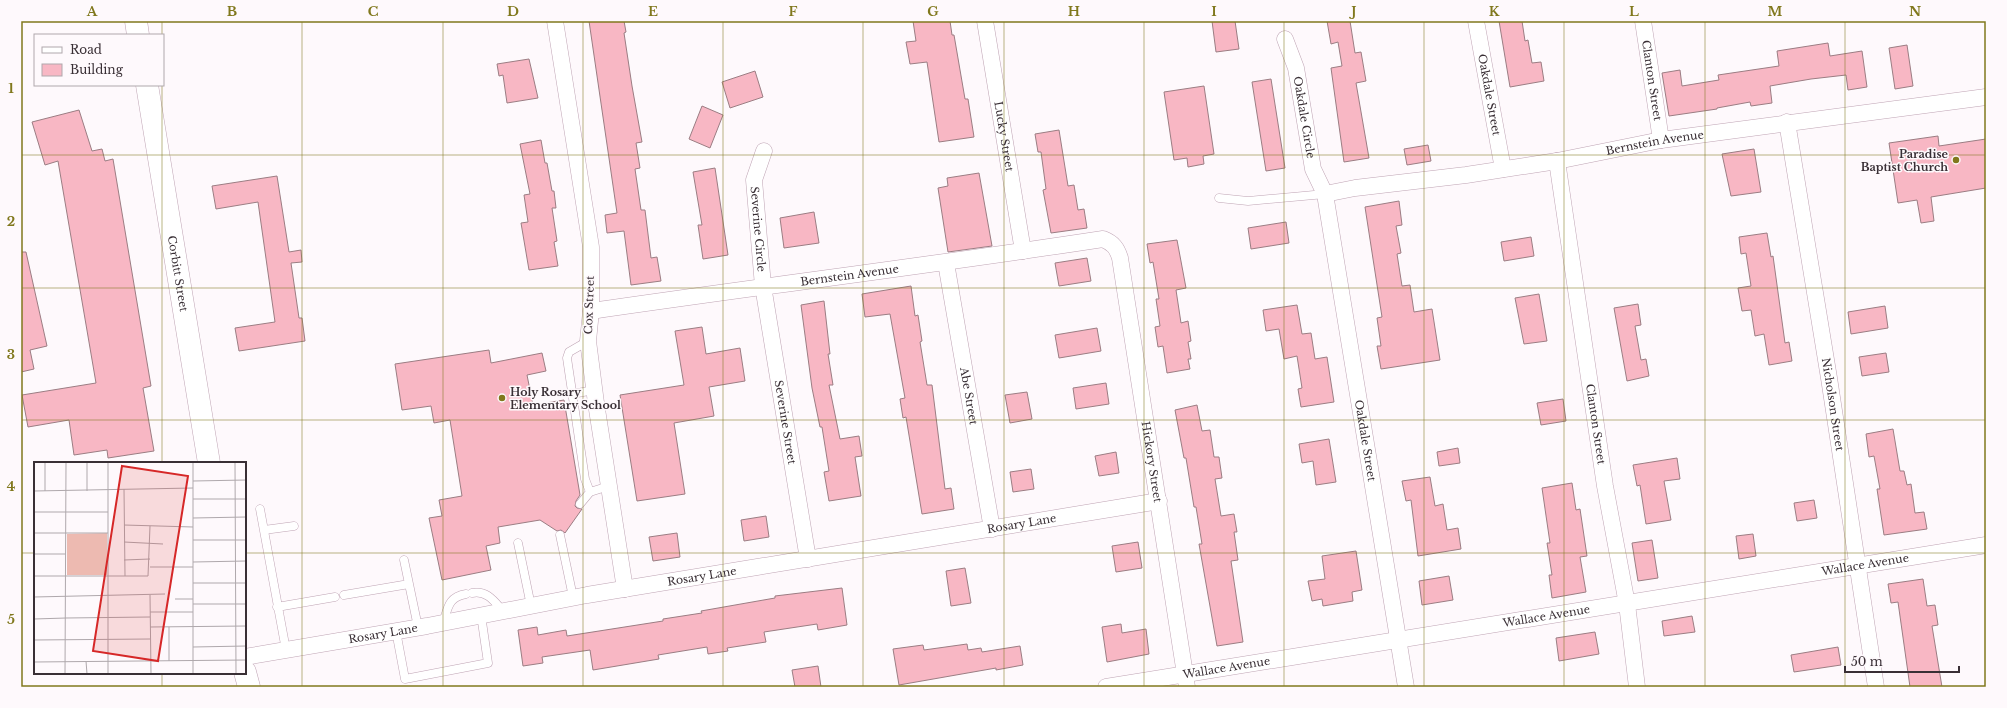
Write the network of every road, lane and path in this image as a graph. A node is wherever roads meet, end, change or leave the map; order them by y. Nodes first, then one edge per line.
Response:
1 (136, 21) edge
2 (555, 21) edge
3 (985, 21) edge
4 (1476, 21) edge
5 (1643, 21) edge
6 (138, 34) edge
7 (1285, 40) dead end
8 (147, 86) edge
9 (1986, 97) edge
10 (1787, 122) junction
11 (1661, 140) junction
12 (764, 151) dead end
13 (1557, 161) junction
14 (1503, 168) junction
15 (1325, 194) junction
16 (1219, 198) dead end
17 (1109, 241) joint
18 (1023, 251) junction
19 (946, 263) junction
20 (762, 286) junction
21 (591, 311) junction
22 (588, 341) junction
23 (594, 390) junction
24 (572, 394) junction
25 (209, 462) edge
26 (609, 486) junction
27 (590, 492) junction
28 (1159, 501) junction
29 (580, 504) dead end
30 (260, 509) dead end
31 (294, 526) dead end
32 (992, 529) junction
33 (264, 530) junction
34 (560, 535) dead end
35 (518, 543) dead end
36 (1986, 545) edge
37 (808, 559) junction
38 (404, 560) dead end
39 (1858, 566) junction
40 (409, 584) junction
41 (625, 588) junction
42 (344, 595) dead end
43 (335, 597) dead end
44 (573, 597) junction
45 (1627, 604) junction
46 (531, 606) junction
47 (277, 607) junction
48 (503, 611) junction
49 (481, 616) junction
50 (443, 623) junction
51 (418, 627) junction
52 (396, 631) junction
53 (1399, 641) junction
54 (286, 650) junction
55 (246, 657) edge
56 (246, 674) edge
57 (1186, 681) edge
58 (249, 687) edge
59 (1106, 687) edge
60 (1406, 687) edge
61 (1636, 687) edge
62 (1876, 687) edge

1 - 6 street
2 - 21 street, Cox Street
3 - 18 street, Lucky Street
4 - 14 street, Oakdale Street
5 - 11 street, Clanton Street
7 - 15 street, Oakdale Circle
8 - 25 street, Corbitt Street
9 - 10 street, Bernstein Avenue
10 - 11 street, Bernstein Avenue
10 - 39 street, Nicholson Street
11 - 13 street, Bernstein Avenue
12 - 20 street, Severine Circle
13 - 14 street, Bernstein Avenue
13 - 45 street, Clanton Street
14 - 15 street, Bernstein Avenue
15 - 16 lane
15 - 53 street, Oakdale Street
17 - 18 street, Bernstein Avenue
17 - 28 street, Hickory Street
18 - 19 street, Bernstein Avenue
19 - 20 street, Bernstein Avenue
19 - 32 street, Abe Street
20 - 21 street, Bernstein Avenue
20 - 37 street, Severine Street
21 - 22 street, Cox Street
22 - 23 street, Cox Street
22 - 24 lane
23 - 24 lane
23 - 26 street, Cox Street
24 - 27 lane
26 - 27 lane
26 - 41 street, Cox Street
27 - 29 lane
28 - 32 street, Rosary Lane
28 - 57 street, Hickory Street
30 - 33 lane
31 - 33 lane
32 - 37 street, Rosary Lane
33 - 47 lane
34 - 44 lane
35 - 46 lane
36 - 39 street, Wallace Avenue
37 - 41 street, Rosary Lane
38 - 40 lane
39 - 45 street, Wallace Avenue
39 - 62 street, Nicholson Street
40 - 42 lane
40 - 51 lane
41 - 44 street, Rosary Lane
43 - 47 lane
44 - 46 street, Rosary Lane
45 - 53 street, Wallace Avenue
45 - 61 street, Clanton Street
46 - 48 street, Rosary Lane
47 - 54 lane
48 - 49 street, Rosary Lane
48 - 50 lane
49 - 50 street, Rosary Lane
49 - 52 lane
50 - 51 street, Rosary Lane
51 - 52 street, Rosary Lane
52 - 54 street, Rosary Lane
53 - 57 street, Wallace Avenue
53 - 60 street, Oakdale Street
54 - 55 street, Rosary Lane
56 - 58 street
57 - 59 street, Wallace Avenue

